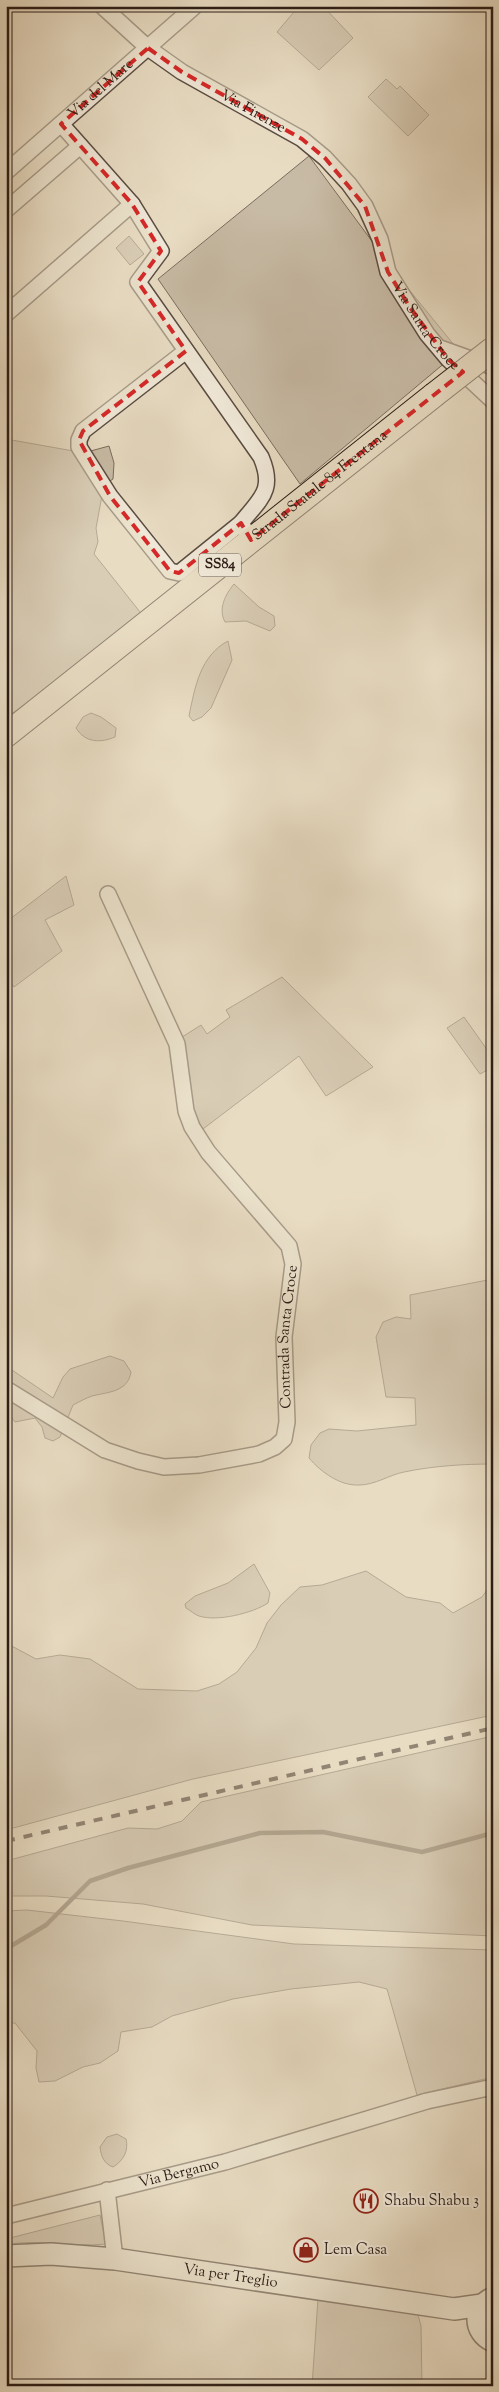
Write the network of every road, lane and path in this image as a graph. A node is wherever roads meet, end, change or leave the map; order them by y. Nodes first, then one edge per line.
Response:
1 (102, 6) edge
2 (195, 6) edge
3 (148, 48) junction
4 (61, 124) junction
5 (80, 146) junction
6 (6, 172) edge
7 (132, 204) junction
8 (6, 210) edge
9 (380, 239) joint
10 (6, 314) edge
11 (439, 348) junction
12 (493, 349) edge
13 (186, 351) junction
14 (493, 367) edge
15 (493, 401) edge
16 (246, 532) junction
17 (6, 735) edge
18 (108, 894) dead end
19 (6, 1389) edge
20 (493, 2087) edge
21 (107, 2190) junction
22 (6, 2216) edge
23 (6, 2256) edge
24 (115, 2259) junction
25 (488, 2302) edge
26 (454, 2309) junction
27 (488, 2338) edge

1 - 3 street, Via Firenze
2 - 3 street, Via del Mare
3 - 4 street, Via del Mare
3 - 9 street, Via Firenze
4 - 5 street
4 - 6 street, Via del Mare
5 - 7 street
5 - 8 street
7 - 10 street
7 - 13 street
9 - 11 street, Via Santa Croce
11 - 14 street
11 - 15 street, Via Santa Croce
12 - 16 main road, Strada Statale 84 Frentana / SS84, bridge
13 - 16 street
13 - 16 street
16 - 17 main road, Strada Statale 84 Frentana / SS84
18 - 19 street, Contrada Santa Croce
20 - 21 street, Via Bergamo
21 - 22 street, Via Bergamo
21 - 24 street
23 - 24 main road, Via per Treglio
24 - 26 main road, Via per Treglio
25 - 26 main road, Via per Treglio
25 - 27 main road
26 - 27 main road, Via per Treglio

